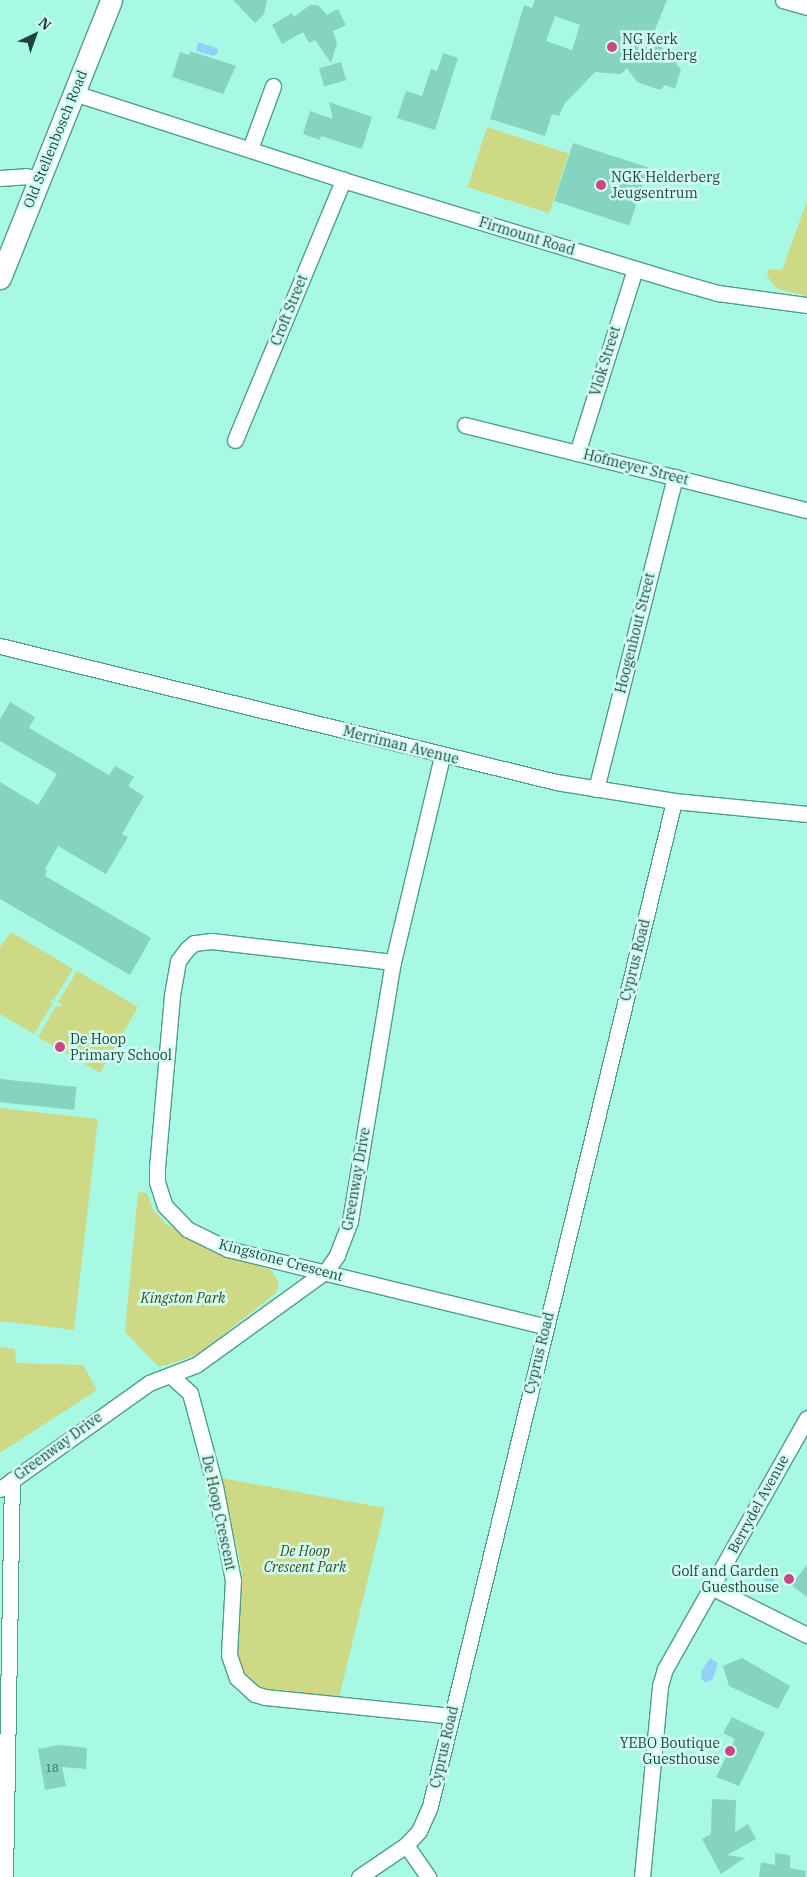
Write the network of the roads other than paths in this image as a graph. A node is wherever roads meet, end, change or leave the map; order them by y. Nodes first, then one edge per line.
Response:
1 (111, 0) edge
2 (783, 0) edge
3 (802, 4) edge
4 (273, 86) dead end
5 (74, 92) junction
6 (250, 149) junction
7 (0, 178) edge
8 (39, 179) junction
9 (343, 180) junction
10 (635, 269) junction
11 (0, 278) edge
12 (807, 305) edge
13 (465, 425) dead end
14 (235, 440) dead end
15 (577, 453) junction
16 (675, 477) junction
17 (807, 510) edge
18 (0, 646) edge
19 (442, 756) junction
20 (596, 790) junction
21 (674, 801) junction
22 (807, 814) edge
23 (393, 962) junction
24 (326, 1271) junction
25 (545, 1326) junction
26 (170, 1375) junction
27 (807, 1418) edge
28 (6, 1484) edge
29 (712, 1587) junction
30 (807, 1635) edge
31 (451, 1716) junction
32 (406, 1845) junction
33 (5, 1877) edge
34 (359, 1877) edge
35 (428, 1877) edge
36 (642, 1877) edge

1 - 5 street, Old Stellenbosch Road
2 - 3 street
4 - 6 street
5 - 6 street, Firmount Road
5 - 8 street, Old Stellenbosch Road
6 - 9 street, Firmount Road
7 - 8 street
8 - 11 street, Old Stellenbosch Road
9 - 10 street, Firmount Road
9 - 14 street, Croft Street
10 - 12 street, Firmount Road
10 - 15 street, Vlok Street
13 - 15 street, Hofmeyer Street
15 - 16 street, Hofmeyer Street
16 - 17 street, Hofmeyer Street
16 - 20 street, Hoogenhout Street
18 - 19 street, Merriman Avenue
19 - 20 street, Merriman Avenue
19 - 23 street, Greenway Drive
20 - 21 street, Merriman Avenue
21 - 22 street, Merriman Avenue
21 - 25 street, Cyprus Road
23 - 24 street, Greenway Drive
23 - 24 street, Kingstone Crescent
24 - 25 street, Kingstone Crescent
24 - 26 street, Greenway Drive
25 - 31 street, Cyprus Road
26 - 28 street, Greenway Drive
26 - 31 street, De Hoop Crescent
27 - 29 street, Berrydel Avenue
28 - 33 street
29 - 30 street
29 - 36 street, Berrydel Avenue
31 - 32 street, Cyprus Road
32 - 34 street, Cyprus Road
32 - 35 street

